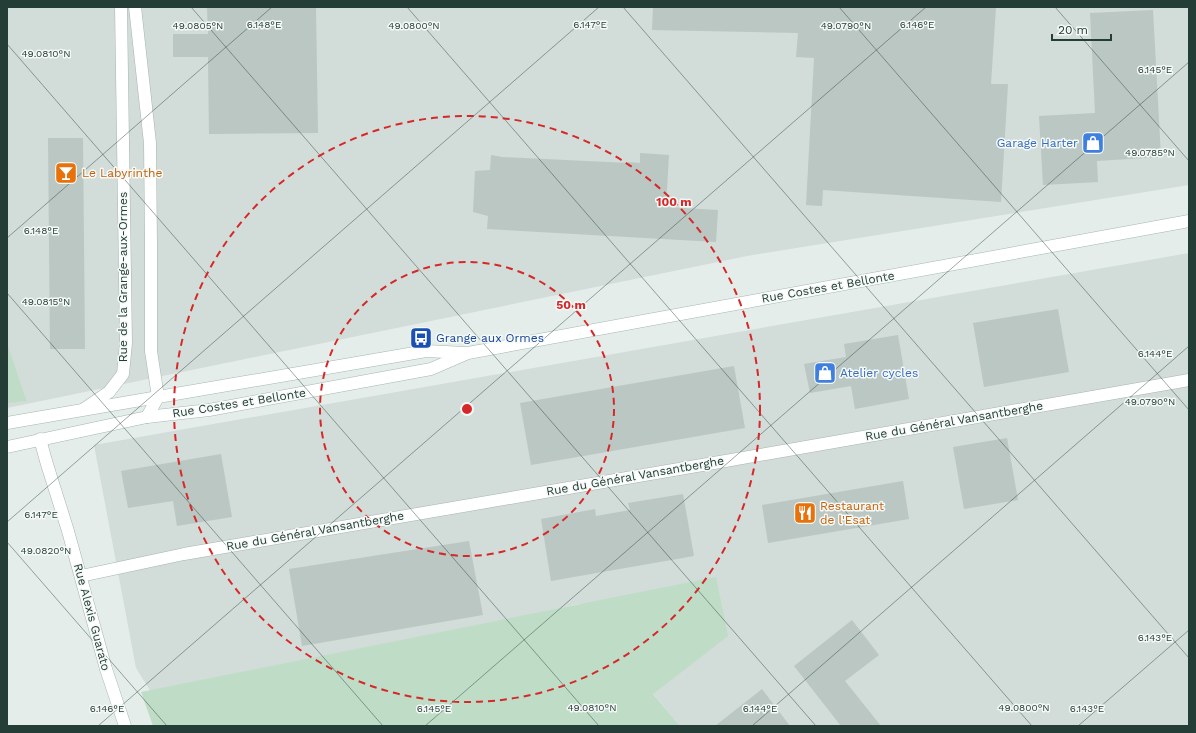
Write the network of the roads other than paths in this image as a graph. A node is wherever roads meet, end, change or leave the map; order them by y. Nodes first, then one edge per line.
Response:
1 (122, 7) edge
2 (136, 7) edge
3 (1189, 221) edge
4 (468, 353) junction
5 (1189, 380) edge
6 (158, 397) junction
7 (84, 409) junction
8 (146, 417) junction
9 (7, 423) edge
10 (40, 439) junction
11 (7, 447) edge
12 (81, 576) junction
13 (125, 726) edge

1 - 7 street, Rue de la Grange-aux-Ormes
2 - 6 street
3 - 4 street, Rue Costes et Bellonte
4 - 6 street, Rue Costes et Bellonte
4 - 8 street, Rue Costes et Bellonte
5 - 12 street, Rue du Général Vansantberghe
6 - 7 street, Rue Costes et Bellonte
6 - 8 street
7 - 9 street, Rue Costes et Bellonte
8 - 10 street, Rue Costes et Bellonte
10 - 11 street, Rue Costes et Bellonte
10 - 12 street, Rue Alexis Guarato
12 - 13 street, Rue Alexis Guarato

